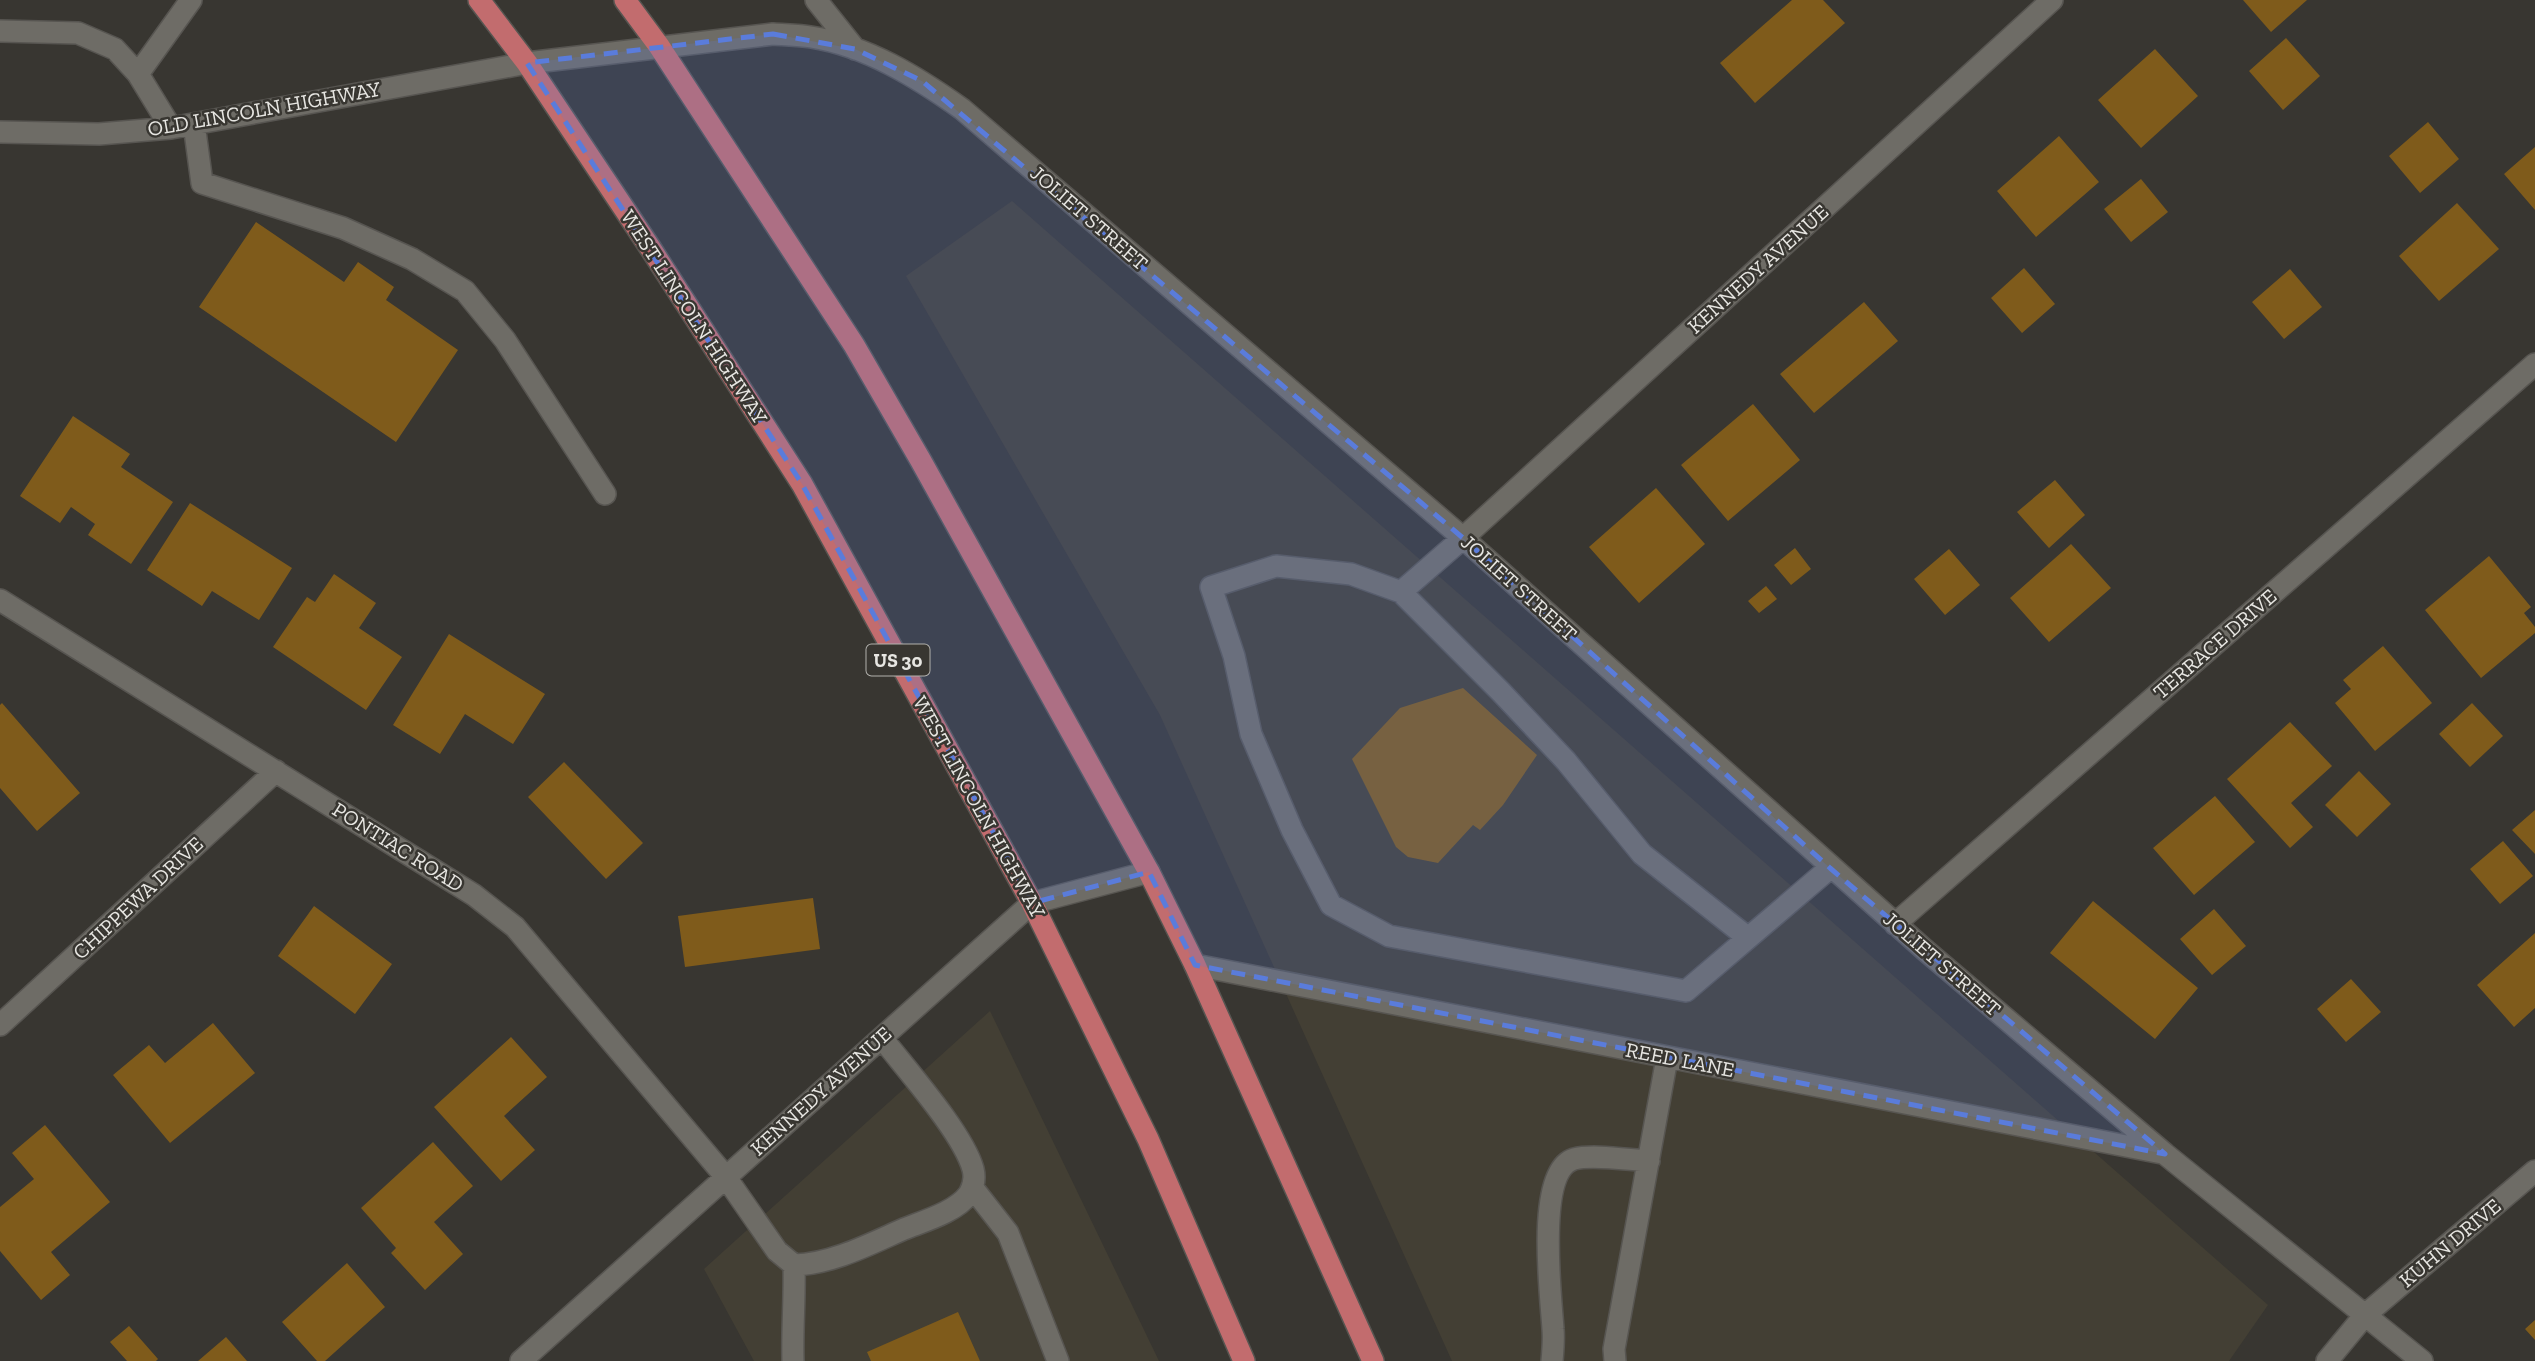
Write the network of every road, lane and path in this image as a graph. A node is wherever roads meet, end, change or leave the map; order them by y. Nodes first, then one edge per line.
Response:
1 (191, 0) edge
2 (479, 0) edge
3 (625, 0) edge
4 (816, 0) edge
5 (2052, 0) edge
6 (0, 31) edge
7 (659, 46) junction
8 (855, 49) junction
9 (527, 63) junction
10 (138, 74) junction
11 (194, 124) junction
12 (171, 128) junction
13 (0, 132) edge
14 (2535, 364) edge
15 (605, 494) dead end
16 (1463, 538) junction
17 (1401, 592) junction
18 (0, 600) edge
19 (276, 771) junction
20 (1830, 868) junction
21 (1149, 873) junction
22 (1032, 903) junction
23 (1895, 924) junction
24 (1748, 937) junction
25 (1195, 965) junction
26 (0, 1025) edge
27 (882, 1038) junction
28 (1667, 1058) junction
29 (2165, 1154) junction
30 (1649, 1161) junction
31 (2535, 1171) edge
32 (725, 1177) junction
33 (972, 1187) junction
34 (794, 1265) junction
35 (2365, 1315) junction
36 (522, 1361) edge
37 (793, 1361) edge
38 (1058, 1361) edge
39 (1244, 1361) edge
40 (1373, 1361) edge
41 (1552, 1361) edge
42 (1615, 1361) edge
43 (2327, 1361) edge
44 (2422, 1361) edge

1 - 10 street
2 - 9 main road, WEST LINCOLN HIGHWAY / US 30
3 - 7 main road
4 - 8 street
5 - 16 street, KENNEDY AVENUE
6 - 10 street
7 - 8 street, JOLIET STREET
7 - 9 street, JOLIET STREET
7 - 21 main road
8 - 16 street, JOLIET STREET
9 - 11 street, OLD LINCOLN HIGHWAY
9 - 22 main road, WEST LINCOLN HIGHWAY / US 30
10 - 12 street
11 - 12 street, OLD LINCOLN HIGHWAY
11 - 15 street
12 - 13 street, OLD LINCOLN HIGHWAY
14 - 23 street, TERRACE DRIVE
16 - 17 street, KENNEDY AVENUE
16 - 20 street, JOLIET STREET
17 - 24 street
17 - 24 street
18 - 19 street, PONTIAC ROAD
19 - 26 street, CHIPPEWA DRIVE
19 - 32 street, PONTIAC ROAD
20 - 23 street, JOLIET STREET
20 - 24 street
21 - 22 street, KENNEDY AVENUE
21 - 25 main road
22 - 27 street, KENNEDY AVENUE
22 - 39 main road, WEST LINCOLN HIGHWAY / US 30
23 - 29 street, JOLIET STREET
25 - 28 street, REED LANE
25 - 40 main road
27 - 32 street, KENNEDY AVENUE
27 - 33 street
28 - 29 street, REED LANE
28 - 30 street
29 - 35 street, JOLIET STREET
30 - 41 street
30 - 42 street
31 - 35 street, KUHN DRIVE
32 - 34 street, PONTIAC ROAD
32 - 36 street, KENNEDY AVENUE
33 - 34 street
33 - 38 street
34 - 37 street
35 - 43 street, KUHN DRIVE
35 - 44 street, JOLIET STREET

